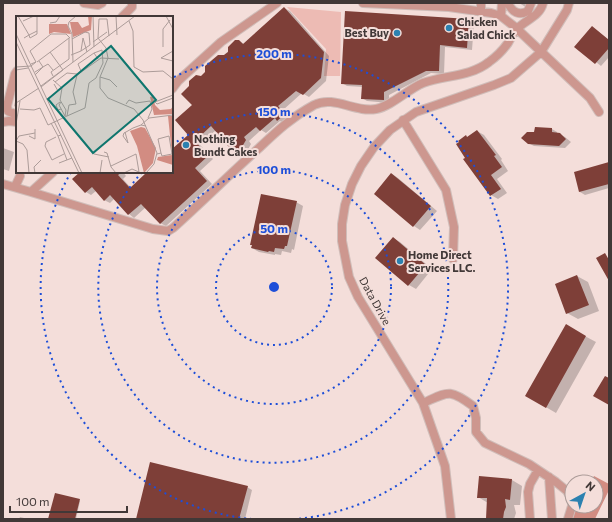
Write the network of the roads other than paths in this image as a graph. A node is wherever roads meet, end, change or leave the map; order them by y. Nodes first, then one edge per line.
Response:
1 (84, 3) edge
2 (102, 3) edge
3 (132, 3) edge
4 (277, 3) edge
5 (364, 3) edge
6 (502, 3) edge
7 (508, 3) edge
8 (531, 3) edge
9 (543, 3) edge
10 (569, 3) edge
11 (481, 7) edge
12 (123, 16) edge
13 (501, 16) junction
14 (516, 29) junction
15 (541, 52) junction
16 (16, 74) edge
17 (173, 88) edge
18 (599, 112) dead end
19 (16, 115) edge
20 (403, 120) junction
21 (3, 122) edge
22 (16, 122) edge
23 (22, 173) edge
24 (52, 173) edge
25 (3, 184) edge
26 (15, 187) junction
27 (31, 192) junction
28 (453, 259) dead end
29 (423, 403) junction
30 (538, 470) junction
31 (549, 477) junction
32 (564, 489) edge
33 (451, 519) edge
34 (530, 519) edge
35 (552, 519) edge

1 - 2 street
3 - 12 street
4 - 17 street
5 - 11 street
6 - 13 street
7 - 8 street
9 - 14 street
10 - 15 street, Data Drive
11 - 13 street
13 - 14 street
14 - 15 street
14 - 27 street
15 - 18 street
15 - 20 street, Data Drive
16 - 19 street
20 - 28 street
20 - 29 street, Data Drive
21 - 22 street
23 - 26 street
24 - 27 street
25 - 26 street
26 - 27 street
29 - 30 street
29 - 33 street, Data Drive
30 - 31 street
30 - 34 street
31 - 32 street
31 - 35 street

